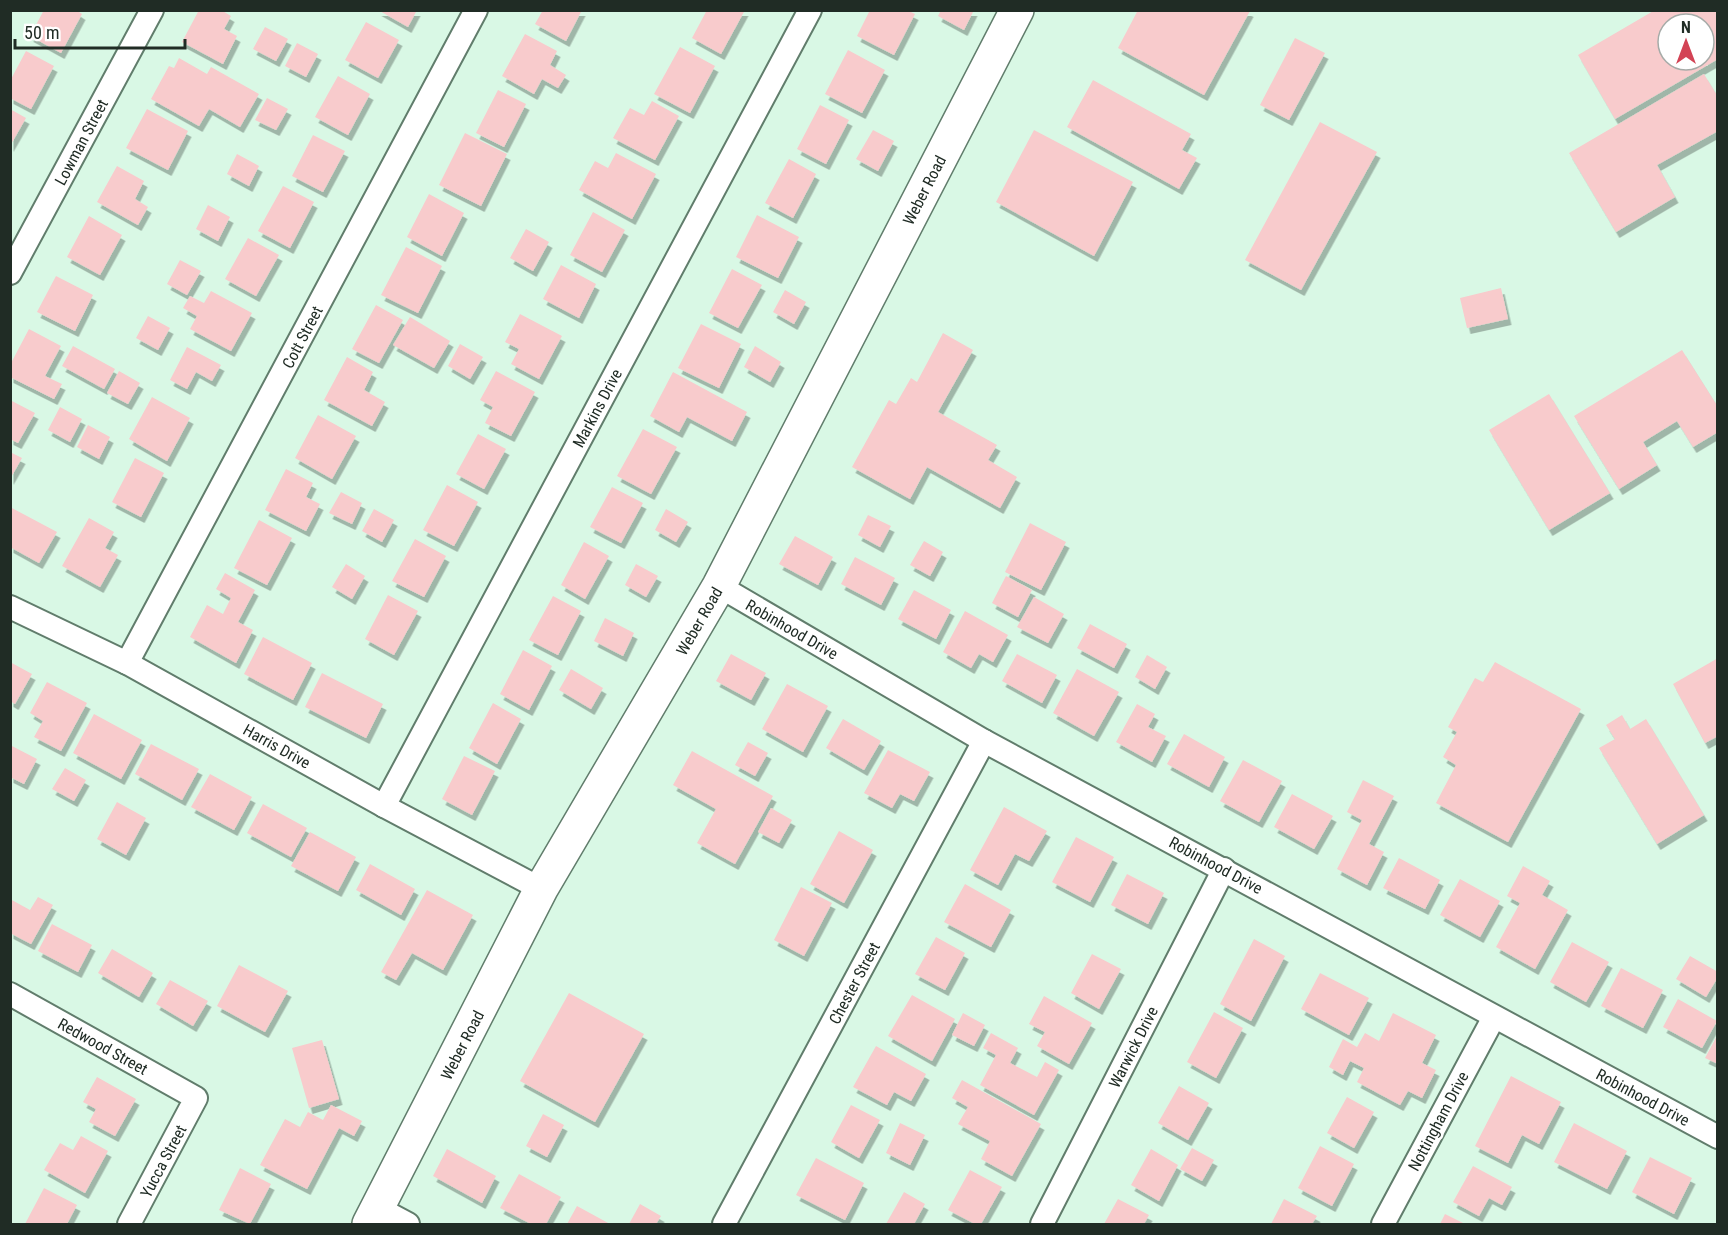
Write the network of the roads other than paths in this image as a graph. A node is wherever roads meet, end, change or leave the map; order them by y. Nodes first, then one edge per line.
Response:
1 (152, 10) edge
2 (476, 10) edge
3 (810, 10) edge
4 (1017, 10) edge
5 (10, 273) edge
6 (719, 586) junction
7 (10, 607) edge
8 (127, 663) junction
9 (984, 741) junction
10 (384, 806) junction
11 (1224, 869) junction
12 (541, 889) junction
13 (10, 994) edge
14 (1494, 1017) junction
15 (196, 1098) joint
16 (1718, 1137) edge
17 (374, 1216) edge
18 (129, 1224) edge
19 (408, 1224) edge
20 (724, 1224) edge
21 (1042, 1224) edge
22 (1383, 1224) edge

1 - 5 street, Lowman Street
2 - 8 street, Cott Street
3 - 10 street, Markins Drive
4 - 6 main road, Weber Road
6 - 9 street, Robinhood Drive
6 - 12 main road, Weber Road
7 - 8 street, Harris Drive
8 - 10 street, Harris Drive
9 - 11 street, Robinhood Drive
9 - 20 street, Chester Street
10 - 12 street, Harris Drive
11 - 14 street, Robinhood Drive
11 - 21 street, Warwick Drive
12 - 17 main road, Weber Road
13 - 15 street, Redwood Street
14 - 16 street, Robinhood Drive
14 - 22 street, Nottingham Drive
15 - 18 street, Yucca Street
17 - 19 street

